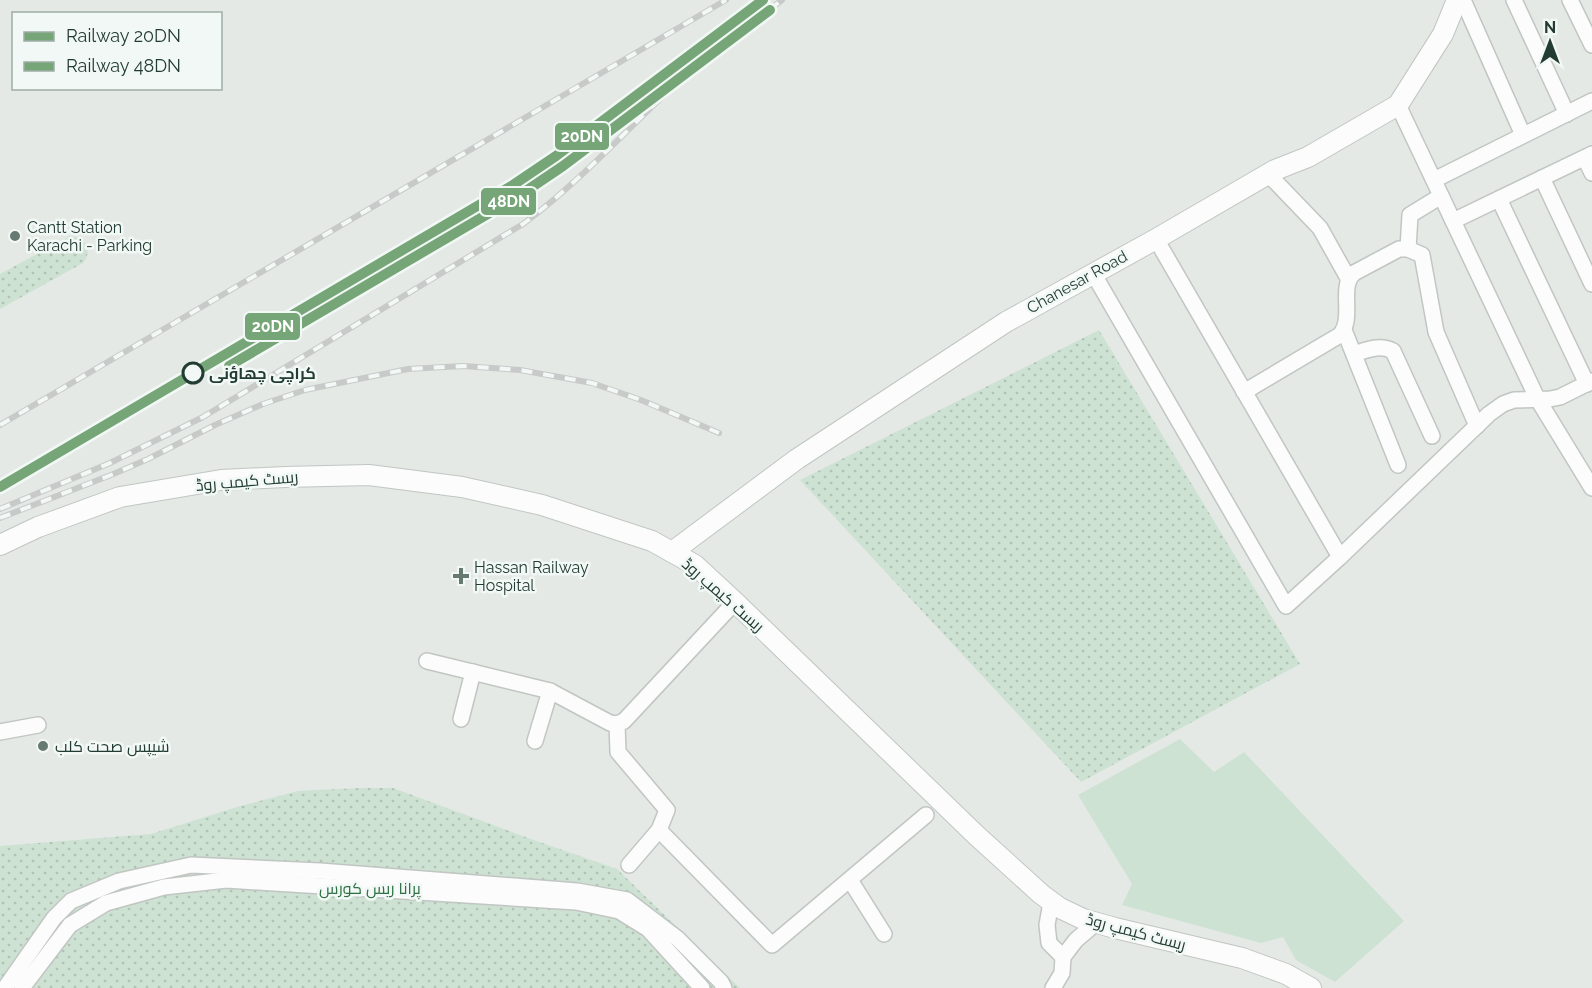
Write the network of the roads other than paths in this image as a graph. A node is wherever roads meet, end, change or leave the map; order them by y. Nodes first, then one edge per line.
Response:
1 (1457, 0) edge
2 (1463, 0) edge
3 (1514, 0) edge
4 (1570, 0) edge
5 (1592, 45) edge
6 (1592, 101) edge
7 (1398, 105) junction
8 (1567, 114) junction
9 (1523, 135) junction
10 (1588, 156) edge
11 (1592, 173) edge
12 (1269, 175) junction
13 (1542, 178) junction
14 (1434, 180) junction
15 (1441, 196) junction
16 (1499, 199) junction
17 (1453, 221) junction
18 (1156, 239) junction
19 (1408, 249) junction
20 (1093, 273) junction
21 (1348, 278) junction
22 (1592, 284) edge
23 (1344, 330) junction
24 (1354, 354) junction
25 (1589, 383) edge
26 (1244, 392) junction
27 (1537, 398) junction
28 (1477, 426) junction
29 (1432, 436) dead end
30 (1398, 465) dead end
31 (1592, 488) edge
32 (0, 544) edge
33 (672, 552) junction
34 (1340, 558) junction
35 (735, 602) junction
36 (427, 661) dead end
37 (474, 672) junction
38 (550, 691) junction
39 (461, 719) dead end
40 (38, 724) dead end
41 (617, 724) junction
42 (0, 732) edge
43 (536, 741) dead end
44 (926, 814) dead end
45 (659, 830) junction
46 (629, 865) dead end
47 (850, 879) junction
48 (1052, 902) junction
49 (1096, 923) junction
50 (884, 934) dead end
51 (1063, 957) junction
52 (1062, 973) junction
53 (5, 988) edge
54 (22, 988) edge
55 (702, 988) edge
56 (724, 988) edge
57 (1048, 988) edge
58 (1053, 988) edge
59 (1311, 988) edge

1 - 7 street, Chanesar Road
2 - 9 street
3 - 8 street
4 - 5 street
6 - 8 street
7 - 12 street, Chanesar Road
7 - 14 street
8 - 9 street
9 - 14 street
10 - 11 street
10 - 13 street
12 - 18 street, Chanesar Road
12 - 21 street
13 - 16 street
13 - 22 street
14 - 15 street
15 - 17 street
15 - 19 street
16 - 17 street
16 - 25 street
17 - 27 street
18 - 20 street, Chanesar Road
18 - 26 street
19 - 21 street
19 - 28 street
20 - 33 street, Chanesar Road
20 - 34 street
21 - 23 street
23 - 24 street
23 - 26 street
24 - 29 street
24 - 30 street
25 - 27 street
26 - 34 street
27 - 28 street
27 - 31 street
28 - 34 street
32 - 33 street, ریسٹ کیمپ روڈ
33 - 35 street, ریسٹ کیمپ روڈ
35 - 41 street
35 - 48 street, ریسٹ کیمپ روڈ
36 - 37 street
37 - 38 street
37 - 39 street
38 - 41 street
38 - 43 street
40 - 42 street
41 - 45 street
44 - 47 street
45 - 46 street
45 - 47 street
47 - 50 street
48 - 49 street, ریسٹ کیمپ روڈ
48 - 51 street
49 - 51 street
49 - 59 street, ریسٹ کیمپ روڈ
51 - 52 street
52 - 57 street
52 - 58 street
53 - 56 street
54 - 55 street

